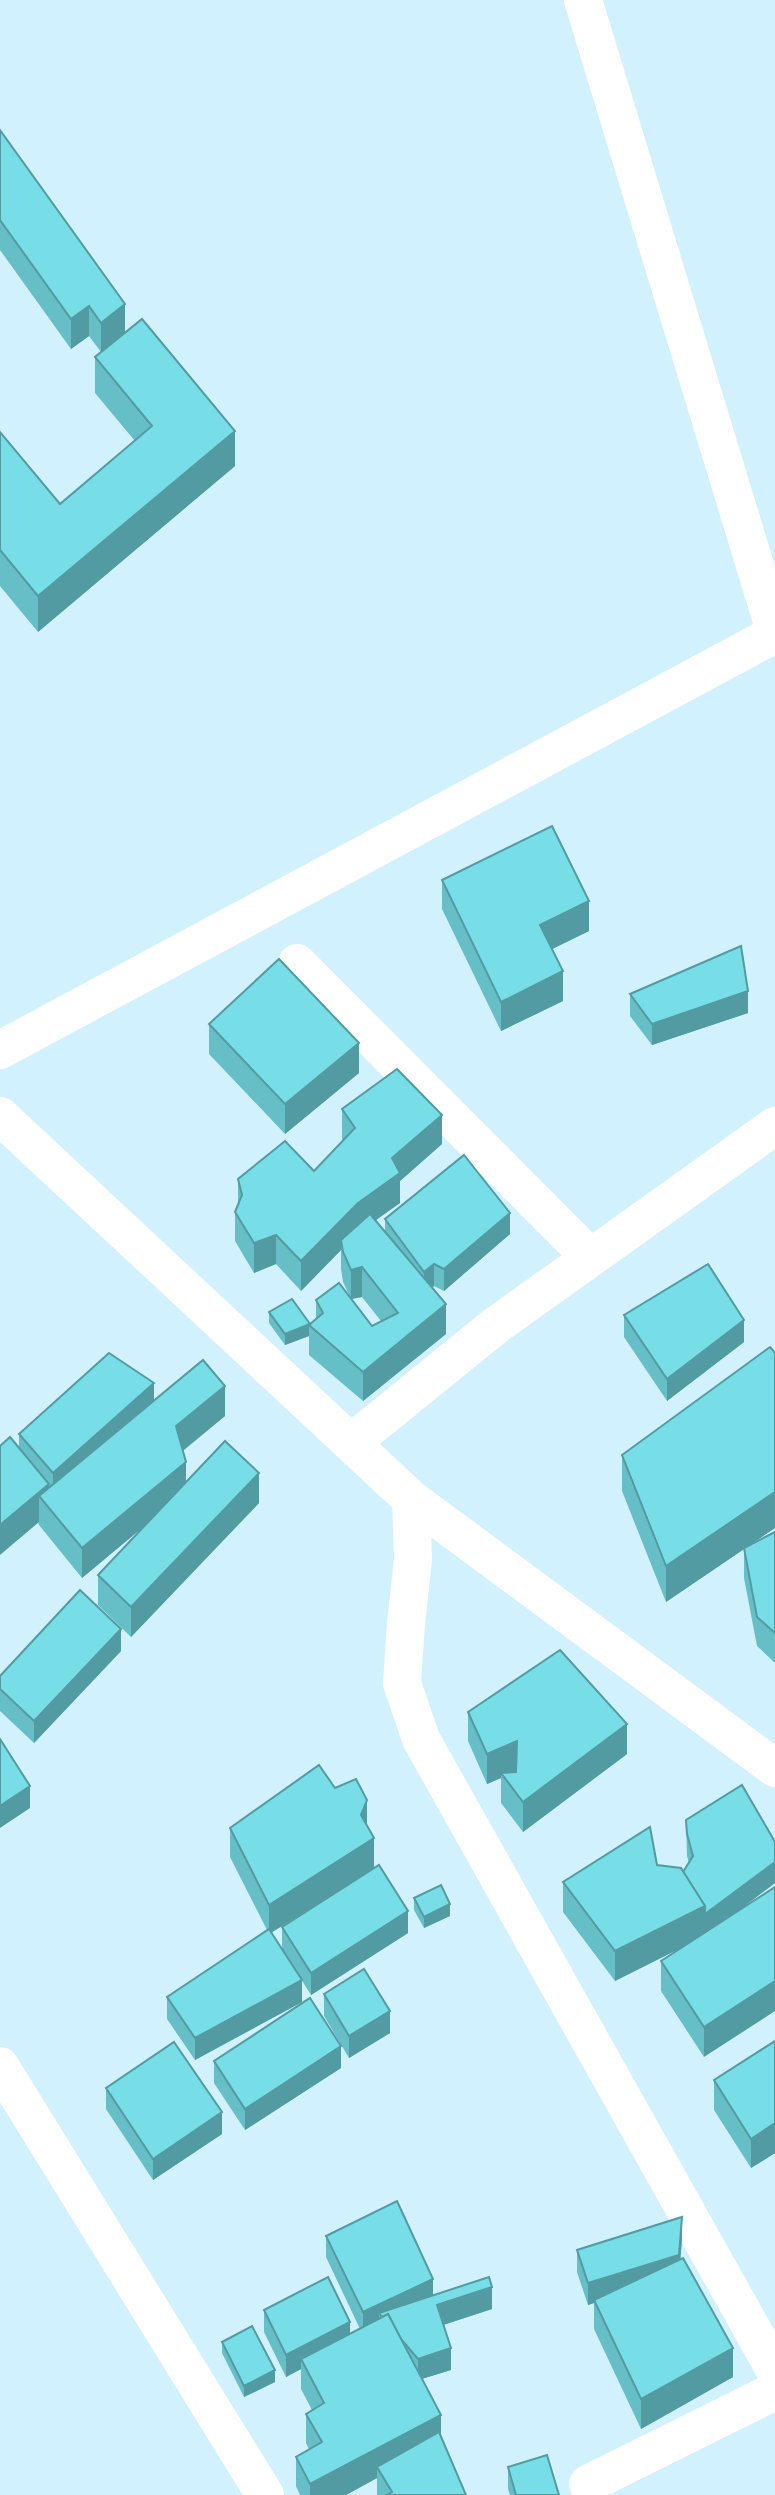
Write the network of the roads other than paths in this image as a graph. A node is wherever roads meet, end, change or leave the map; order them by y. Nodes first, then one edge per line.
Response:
1 (583, 0) edge
2 (775, 633) edge
3 (297, 963) dead end
4 (0, 1050) edge
5 (0, 1116) edge
6 (775, 1126) edge
7 (590, 1257) junction
8 (351, 1443) junction
9 (411, 1499) junction
10 (775, 1768) edge
11 (0, 2066) edge
12 (774, 2370) edge
13 (588, 2484) dead end
14 (265, 2495) edge

1 - 2 street
2 - 4 street
3 - 7 street
5 - 8 street
6 - 7 street
7 - 8 street
8 - 9 street
9 - 10 street
9 - 12 street
11 - 14 street
12 - 13 street

